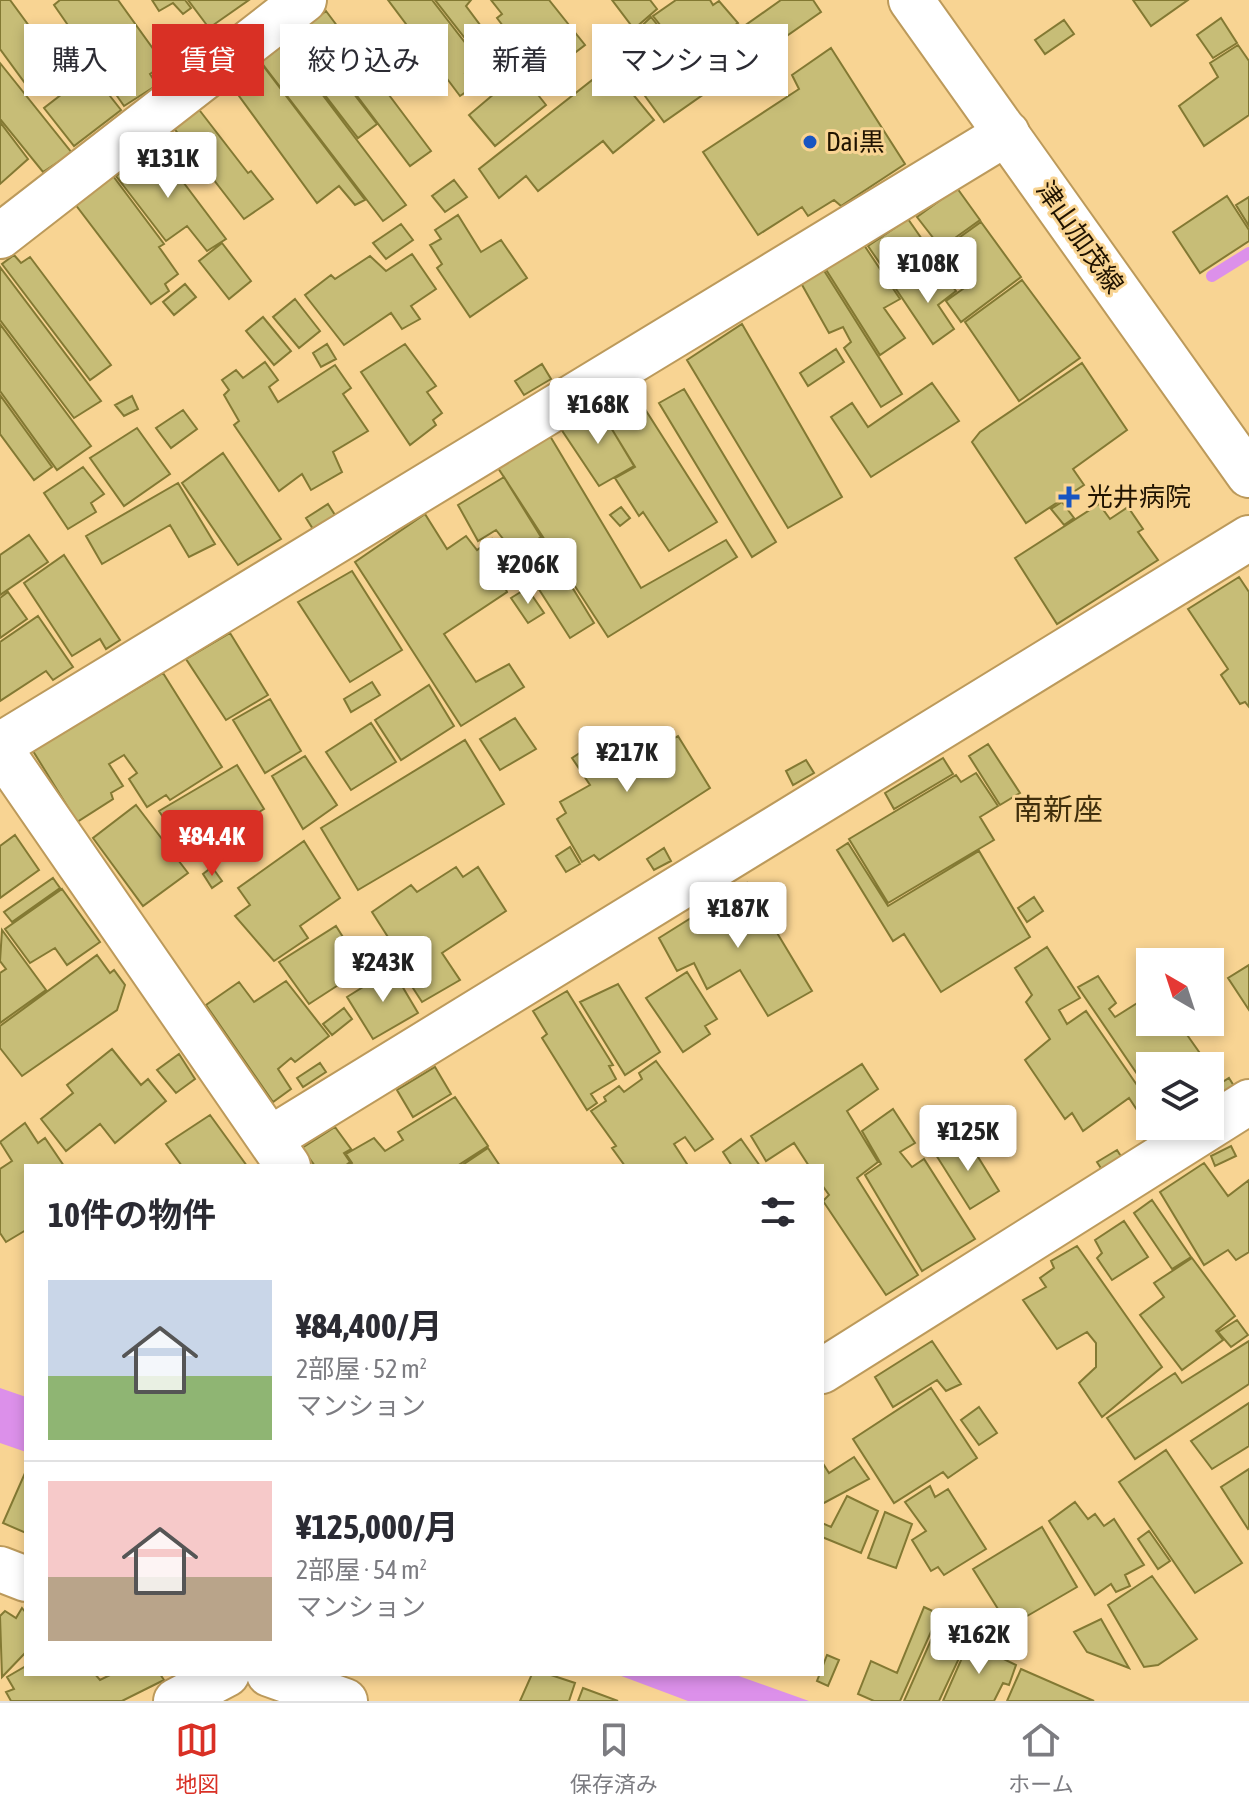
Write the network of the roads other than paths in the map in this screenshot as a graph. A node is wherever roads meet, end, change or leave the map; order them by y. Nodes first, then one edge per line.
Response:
1 (304, 0) edge
2 (911, 0) edge
3 (1007, 133) junction
4 (0, 236) edge
5 (1249, 475) edge
6 (1249, 538) edge
7 (0, 747) edge
8 (1249, 1102) edge
9 (279, 1153) edge
10 (824, 1370) edge
11 (0, 1569) edge
12 (24, 1578) edge
13 (223, 1676) edge
14 (275, 1676) edge
15 (176, 1701) edge
16 (345, 1701) edge

1 - 4 street
2 - 3 street, 津山加茂線
3 - 5 street, 津山加茂線
3 - 7 street
6 - 9 street
7 - 9 street
8 - 10 street
11 - 12 street
13 - 15 street
14 - 16 street

